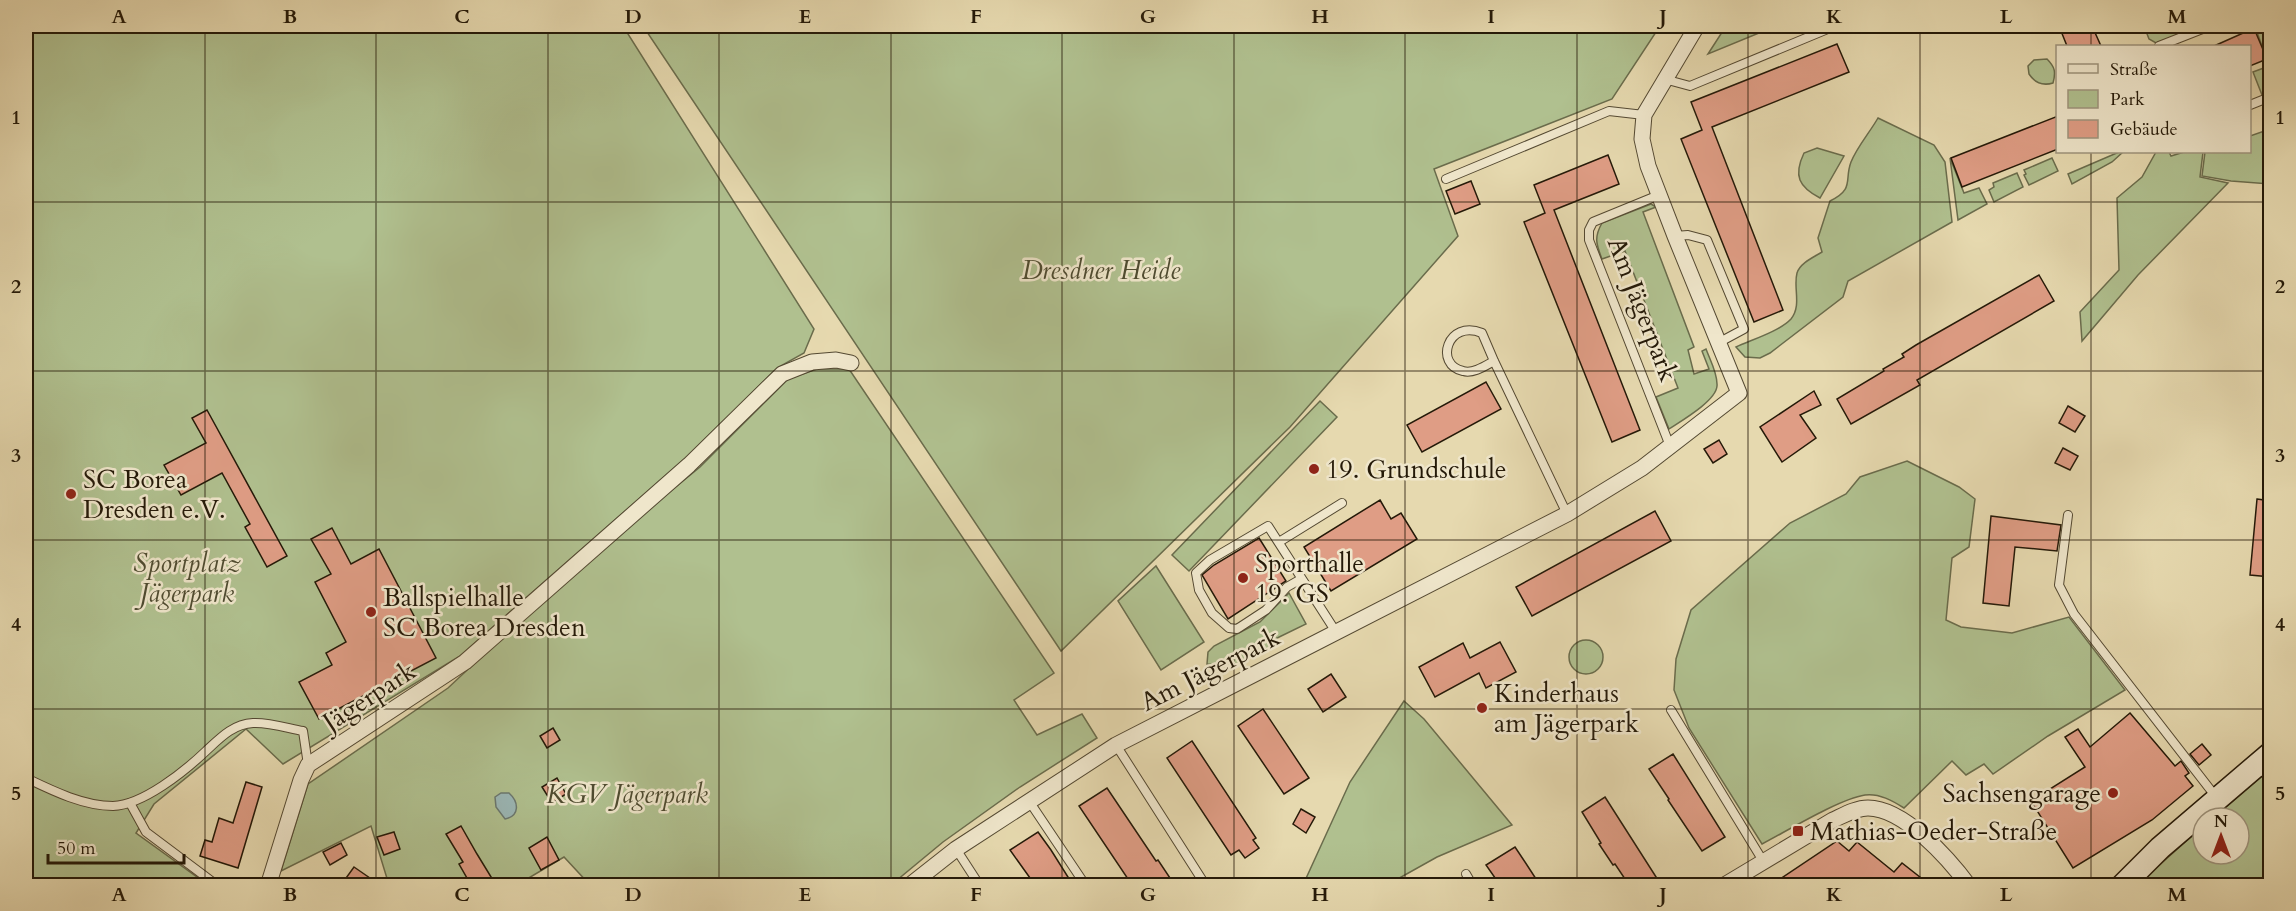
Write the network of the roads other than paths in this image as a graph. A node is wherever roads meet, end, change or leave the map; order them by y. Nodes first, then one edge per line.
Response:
1 (1697, 26) edge
2 (1835, 26) edge
3 (2210, 26) edge
4 (2162, 45) edge
5 (1664, 79) junction
6 (2271, 97) edge
7 (2251, 105) edge
8 (1644, 115) junction
9 (1446, 179) dead end
10 (1659, 195) junction
11 (1675, 236) junction
12 (1718, 343) junction
13 (1494, 361) junction
14 (851, 363) dead end
15 (1670, 446) junction
16 (1342, 503) dead end
17 (1567, 514) junction
18 (2068, 515) dead end
19 (1278, 542) junction
20 (1301, 579) junction
21 (1336, 632) junction
22 (1671, 710) dead end
23 (1116, 745) junction
24 (308, 765) junction
25 (2266, 766) edge
26 (26, 778) edge
27 (2218, 799) junction
28 (1029, 801) junction
29 (130, 802) junction
30 (956, 849) junction
31 (1763, 861) junction
32 (1466, 874) dead end
33 (218, 885) edge
34 (268, 885) edge
35 (909, 885) edge
36 (980, 885) edge
37 (1086, 885) edge
38 (1206, 885) edge
39 (1473, 885) edge
40 (1723, 885) edge
41 (1969, 885) edge
42 (2122, 885) edge

1 - 5 street, Am Jägerpark
2 - 5 lane
3 - 4 lane
5 - 8 street, Am Jägerpark
6 - 7 lane
8 - 9 lane
8 - 10 street, Am Jägerpark
10 - 11 street, Am Jägerpark
10 - 15 lane, Am Jägerpark
11 - 12 street, Am Jägerpark
11 - 12 lane
12 - 15 street, Am Jägerpark
13 - 13 lane
13 - 17 lane
14 - 24 street, Jägerpark
15 - 17 street, Am Jägerpark
16 - 19 lane
17 - 21 street, Am Jägerpark
18 - 27 lane
19 - 20 lane
19 - 20 lane
20 - 21 lane
21 - 23 street, Am Jägerpark
22 - 31 lane
23 - 28 street, Am Jägerpark
23 - 38 lane
24 - 29 lane
24 - 34 street, Jägerpark
25 - 27 main road
26 - 29 lane
27 - 42 main road
28 - 30 street, Am Jägerpark
28 - 37 lane
29 - 33 lane
30 - 35 street, Am Jägerpark
30 - 36 lane
31 - 40 street
31 - 41 street
32 - 39 lane

